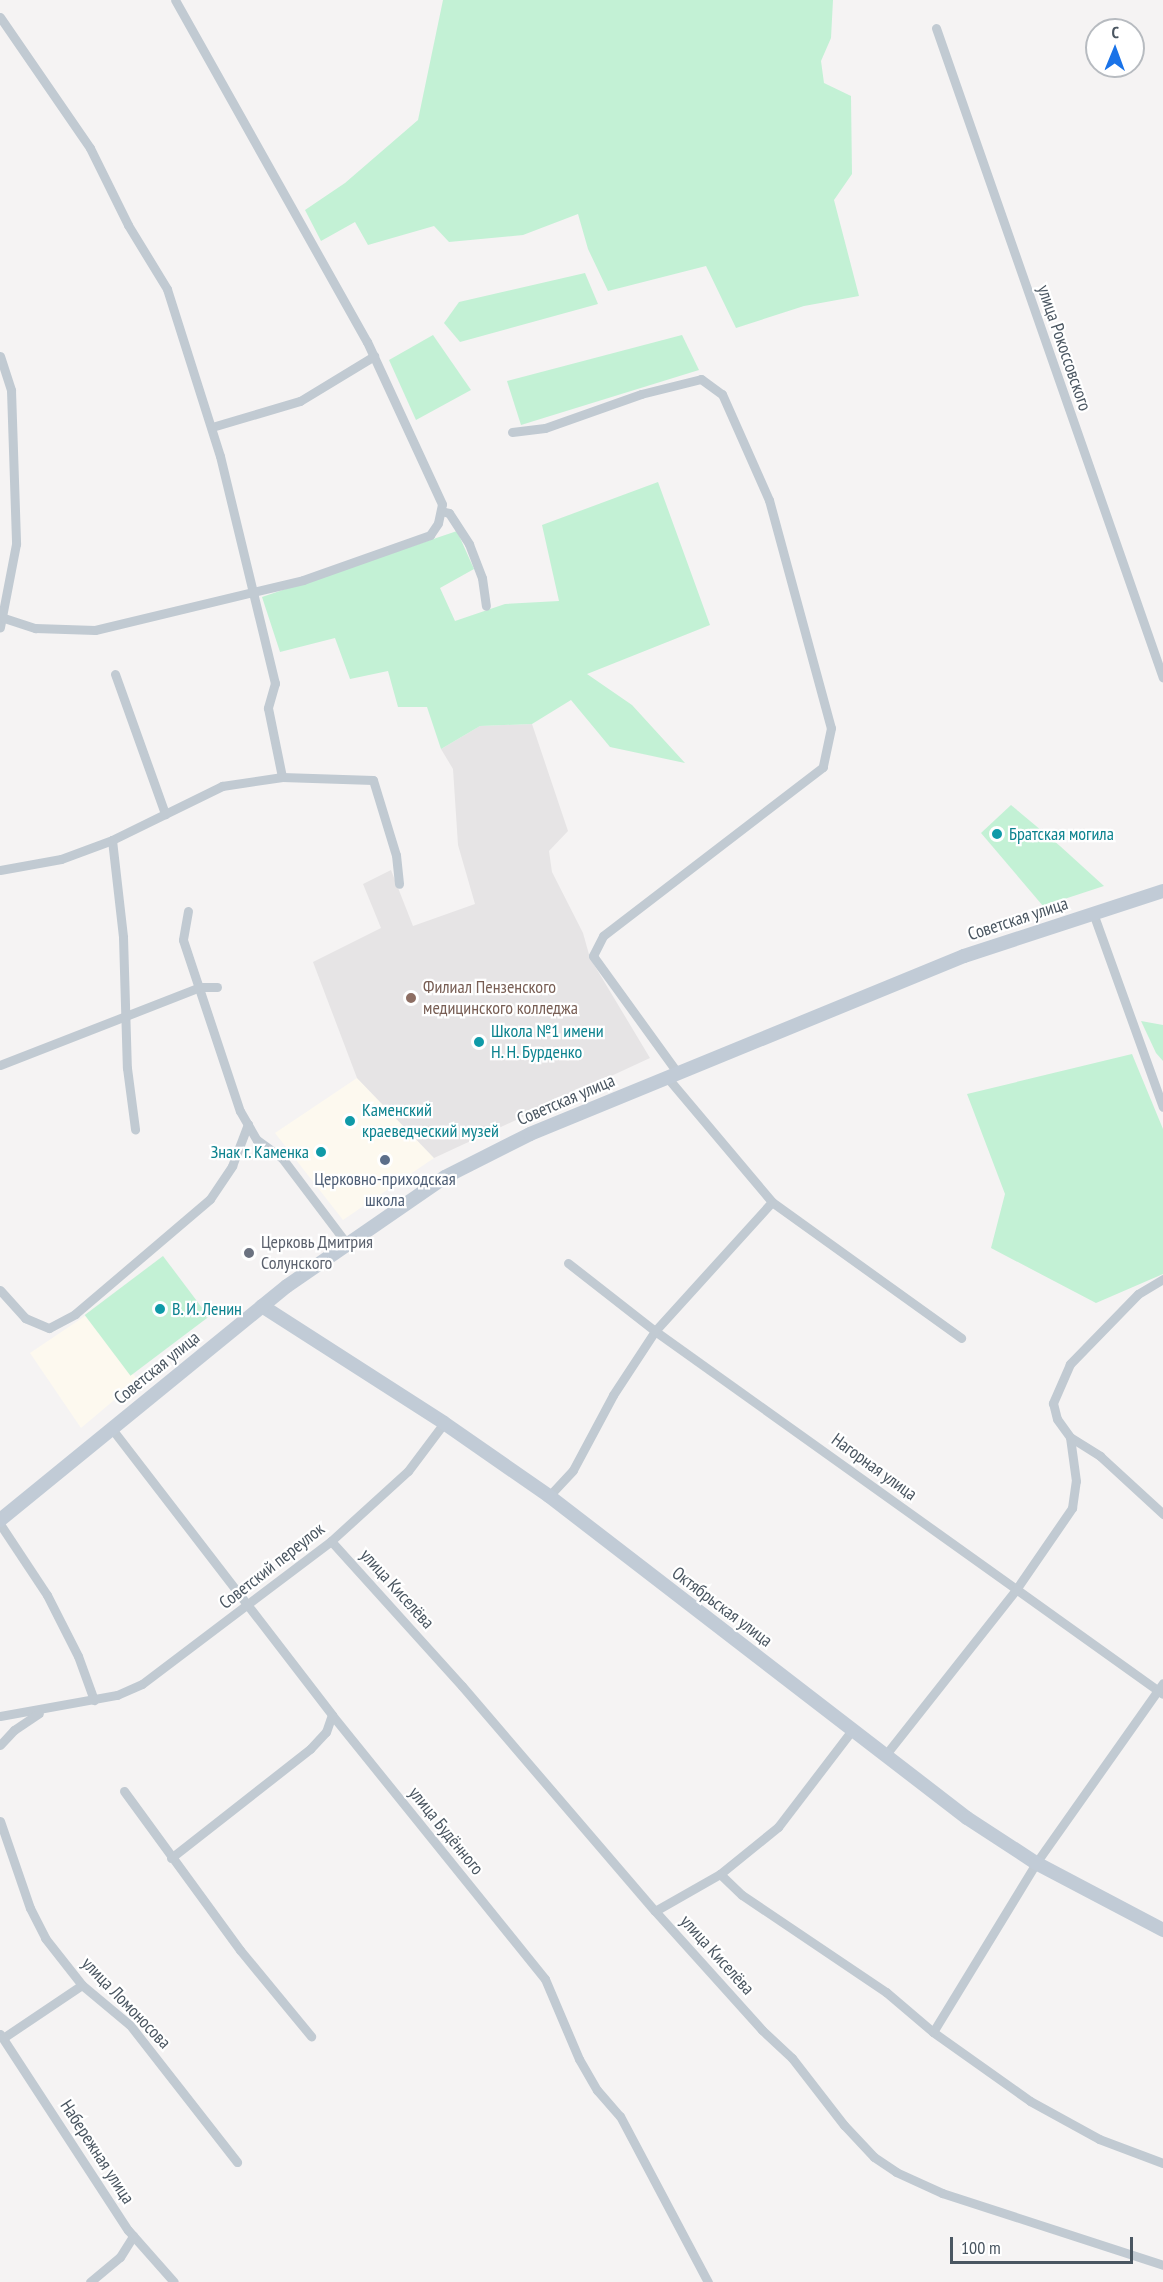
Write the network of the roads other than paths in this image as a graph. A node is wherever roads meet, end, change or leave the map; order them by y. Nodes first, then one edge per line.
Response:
1 (176, 0) edge
2 (0, 17) edge
3 (936, 28) dead end
4 (0, 356) edge
5 (374, 356) junction
6 (212, 428) junction
7 (512, 432) dead end
8 (441, 510) junction
9 (251, 593) junction
10 (486, 606) dead end
11 (2, 623) edge
12 (115, 674) dead end
13 (1163, 678) edge
14 (282, 777) junction
15 (165, 814) junction
16 (112, 840) junction
17 (0, 870) edge
18 (399, 884) dead end
19 (1163, 891) edge
20 (188, 911) dead end
21 (1093, 913) junction
22 (200, 987) junction
23 (217, 987) dead end
24 (123, 1015) junction
25 (0, 1065) edge
26 (671, 1074) junction
27 (1163, 1107) edge
28 (248, 1124) junction
29 (135, 1129) dead end
30 (772, 1202) junction
31 (347, 1244) junction
32 (568, 1263) dead end
33 (1163, 1279) edge
34 (0, 1290) edge
35 (262, 1306) junction
36 (655, 1331) junction
37 (961, 1338) dead end
38 (444, 1423) junction
39 (112, 1428) junction
40 (1070, 1437) junction
41 (549, 1496) junction
42 (1163, 1514) edge
43 (0, 1522) edge
44 (331, 1541) junction
45 (1015, 1591) junction
46 (250, 1606) junction
47 (1162, 1689) edge
48 (94, 1700) junction
49 (41, 1712) junction
50 (332, 1715) junction
51 (0, 1716) edge
52 (853, 1729) junction
53 (0, 1745) edge
54 (887, 1753) junction
55 (124, 1791) dead end
56 (0, 1821) edge
57 (171, 1858) junction
58 (1036, 1863) junction
59 (720, 1874) junction
60 (655, 1911) junction
61 (1163, 1930) edge
62 (82, 1985) junction
63 (933, 2032) junction
64 (2, 2036) edge
65 (310, 2037) dead end
66 (237, 2162) dead end
67 (1163, 2163) edge
68 (133, 2236) junction
69 (1163, 2265) edge
70 (90, 2282) edge
71 (174, 2282) edge
72 (708, 2282) edge

1 - 5 street
2 - 6 street
3 - 13 street, улица Рокоссовского
4 - 11 street
5 - 6 street
5 - 8 street
6 - 9 street
7 - 26 street
8 - 9 street
8 - 10 street
9 - 11 street
9 - 14 street
12 - 15 street
14 - 15 street
14 - 18 street
15 - 16 street
16 - 17 street
16 - 24 street
19 - 21 main road, Советская улица
20 - 22 street
21 - 26 main road, Советская улица
21 - 27 street
22 - 23 street
22 - 24 street
22 - 28 street
24 - 25 street
24 - 29 street
26 - 30 street
26 - 31 main road, Советская улица
28 - 31 street
28 - 34 street
30 - 36 street
30 - 37 street
31 - 35 main road, Советская улица
32 - 36 street, Нагорная улица
33 - 40 street
35 - 38 main road, Октябрьская улица
35 - 39 main road, Советская улица
36 - 41 street
36 - 45 street, Нагорная улица
38 - 41 main road, Октябрьская улица
38 - 44 street, Советский переулок
39 - 43 main road, Советская улица
39 - 46 street, улица Будённого
40 - 42 street
40 - 45 street
41 - 52 main road, Октябрьская улица
43 - 48 street
44 - 46 street, Советский переулок
44 - 60 street, улица Киселёва
45 - 47 street, Нагорная улица
45 - 54 street
46 - 48 street, Советский переулок
46 - 50 street, улица Будённого
47 - 58 street
48 - 49 street, Советский переулок
49 - 51 street, Советский переулок
49 - 53 street
50 - 57 street
50 - 72 street, улица Будённого
52 - 54 main road, Октябрьская улица
52 - 59 street
54 - 58 main road, Октябрьская улица
55 - 57 street
56 - 62 street, улица Ломоносова
57 - 65 street
58 - 61 main road, Октябрьская улица
58 - 63 street
59 - 60 street
59 - 63 street
60 - 69 street, улица Киселёва
62 - 64 street
62 - 66 street, улица Ломоносова
63 - 67 street
64 - 68 street, Набережная улица
68 - 70 street
68 - 71 street, Набережная улица

